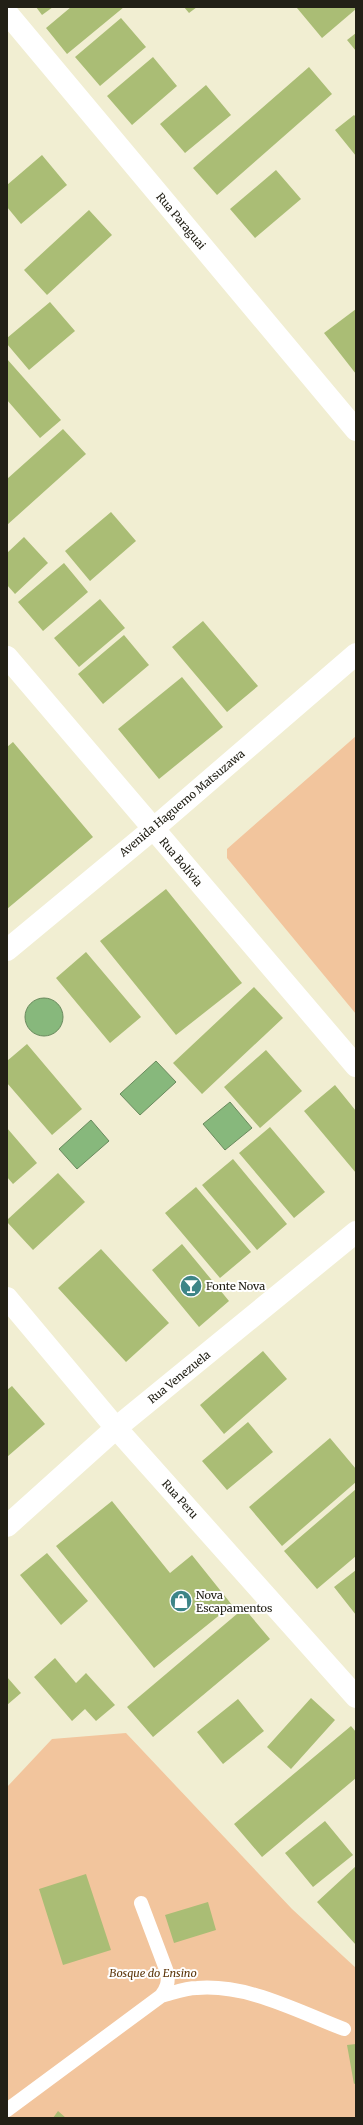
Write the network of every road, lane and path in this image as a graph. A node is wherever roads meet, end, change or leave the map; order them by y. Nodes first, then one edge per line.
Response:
1 (7, 13) edge
2 (356, 430) edge
3 (356, 654) edge
4 (7, 657) edge
5 (153, 829) junction
6 (7, 950) edge
7 (356, 1066) edge
8 (356, 1232) edge
9 (7, 1298) edge
10 (116, 1428) junction
11 (7, 1526) edge
12 (356, 1697) edge
13 (141, 1903) dead end
14 (161, 1996) junction
15 (344, 2029) dead end
16 (7, 2110) edge

1 - 2 street, Rua Paraguai
3 - 5 street, Avenida Haguemo Matsuzawa
4 - 5 street, Rua Bolívia
5 - 6 street, Avenida Haguemo Matsuzawa
5 - 7 street, Rua Bolívia
8 - 10 street, Rua Venezuela
9 - 10 street, Rua Peru
10 - 11 street, Rua Venezuela
10 - 12 street, Rua Peru
13 - 14 lane
14 - 15 lane
14 - 16 lane

